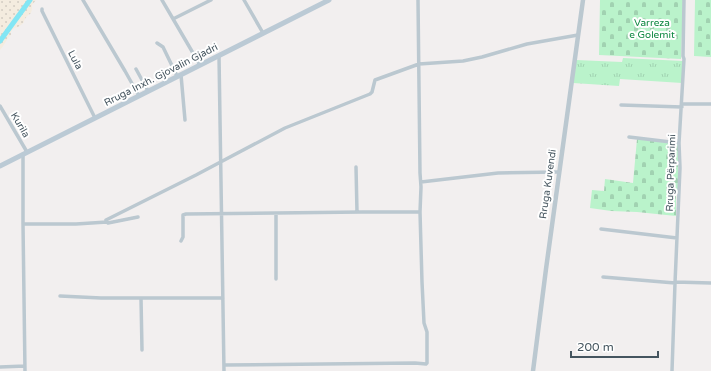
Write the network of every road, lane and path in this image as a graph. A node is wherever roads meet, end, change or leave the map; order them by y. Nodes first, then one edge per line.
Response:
1 (83, 0) edge
2 (162, 0) edge
3 (211, 0) edge
4 (244, 0) edge
5 (329, 0) edge
6 (418, 0) edge
7 (583, 0) edge
8 (684, 0) edge
9 (320, 2) edge
10 (42, 9) dead end
11 (173, 19) junction
12 (263, 33) junction
13 (578, 35) junction
14 (157, 43) dead end
15 (219, 56) junction
16 (419, 64) junction
17 (200, 65) junction
18 (136, 69) dead end
19 (179, 76) junction
20 (148, 91) junction
21 (138, 96) junction
22 (621, 104) dead end
23 (711, 104) edge
24 (0, 106) edge
25 (682, 106) junction
26 (95, 118) junction
27 (185, 120) dead end
28 (629, 137) dead end
29 (679, 143) junction
30 (25, 153) junction
31 (221, 162) junction
32 (0, 166) edge
33 (356, 167) dead end
34 (559, 172) junction
35 (421, 182) junction
36 (358, 212) junction
37 (420, 212) junction
38 (276, 213) junction
39 (222, 214) junction
40 (138, 217) dead end
41 (107, 222) junction
42 (23, 224) junction
43 (601, 229) dead end
44 (677, 238) junction
45 (181, 241) dead end
46 (603, 277) dead end
47 (276, 279) dead end
48 (675, 283) junction
49 (711, 283) edge
50 (60, 296) dead end
51 (141, 298) junction
52 (223, 298) junction
53 (142, 350) dead end
54 (224, 365) junction
55 (0, 366) edge
56 (25, 366) junction
57 (25, 371) edge
58 (224, 371) edge
59 (533, 371) edge
60 (672, 371) edge

1 - 21 street
2 - 11 street
3 - 11 street
4 - 12 street
5 - 9 main road, Rruga Inxh. Gjovalin Gjadri
6 - 16 street
7 - 13 street, Rruga Kuvendi
8 - 25 street, Rruga Përparimi
9 - 12 main road, Rruga Inxh. Gjovalin Gjadri
10 - 26 street, Lula
11 - 17 street
12 - 15 main road, Rruga Inxh. Gjovalin Gjadri
13 - 16 street
13 - 34 street, Rruga Kuvendi
14 - 19 street
15 - 17 main road, Rruga Inxh. Gjovalin Gjadri
15 - 31 street
16 - 31 street
16 - 35 street
17 - 19 main road, Rruga Inxh. Gjovalin Gjadri
18 - 20 street
19 - 20 main road, Rruga Inxh. Gjovalin Gjadri
19 - 27 street
20 - 21 main road, Rruga Inxh. Gjovalin Gjadri
21 - 26 main road, Rruga Inxh. Gjovalin Gjadri
22 - 25 street
23 - 25 street
24 - 30 street, Kurila
25 - 29 street, Rruga Përparimi
26 - 30 main road, Rruga Inxh. Gjovalin Gjadri
28 - 29 street
29 - 44 street, Rruga Përparimi
30 - 32 main road, Rruga Inxh. Gjovalin Gjadri
30 - 42 street
31 - 39 street
31 - 41 street
33 - 36 street
34 - 35 street
34 - 59 street, Rruga Kuvendi
35 - 37 street
36 - 37 street
36 - 38 street
37 - 54 street
38 - 39 street
38 - 47 street
39 - 45 street
39 - 52 street
40 - 41 street
41 - 42 street
42 - 56 street
43 - 44 street
44 - 48 street, Rruga Përparimi
46 - 48 street
48 - 49 street
48 - 60 street, Rruga Përparimi
50 - 51 street
51 - 52 street
51 - 53 street
52 - 54 street
54 - 58 street
55 - 56 street
56 - 57 street

